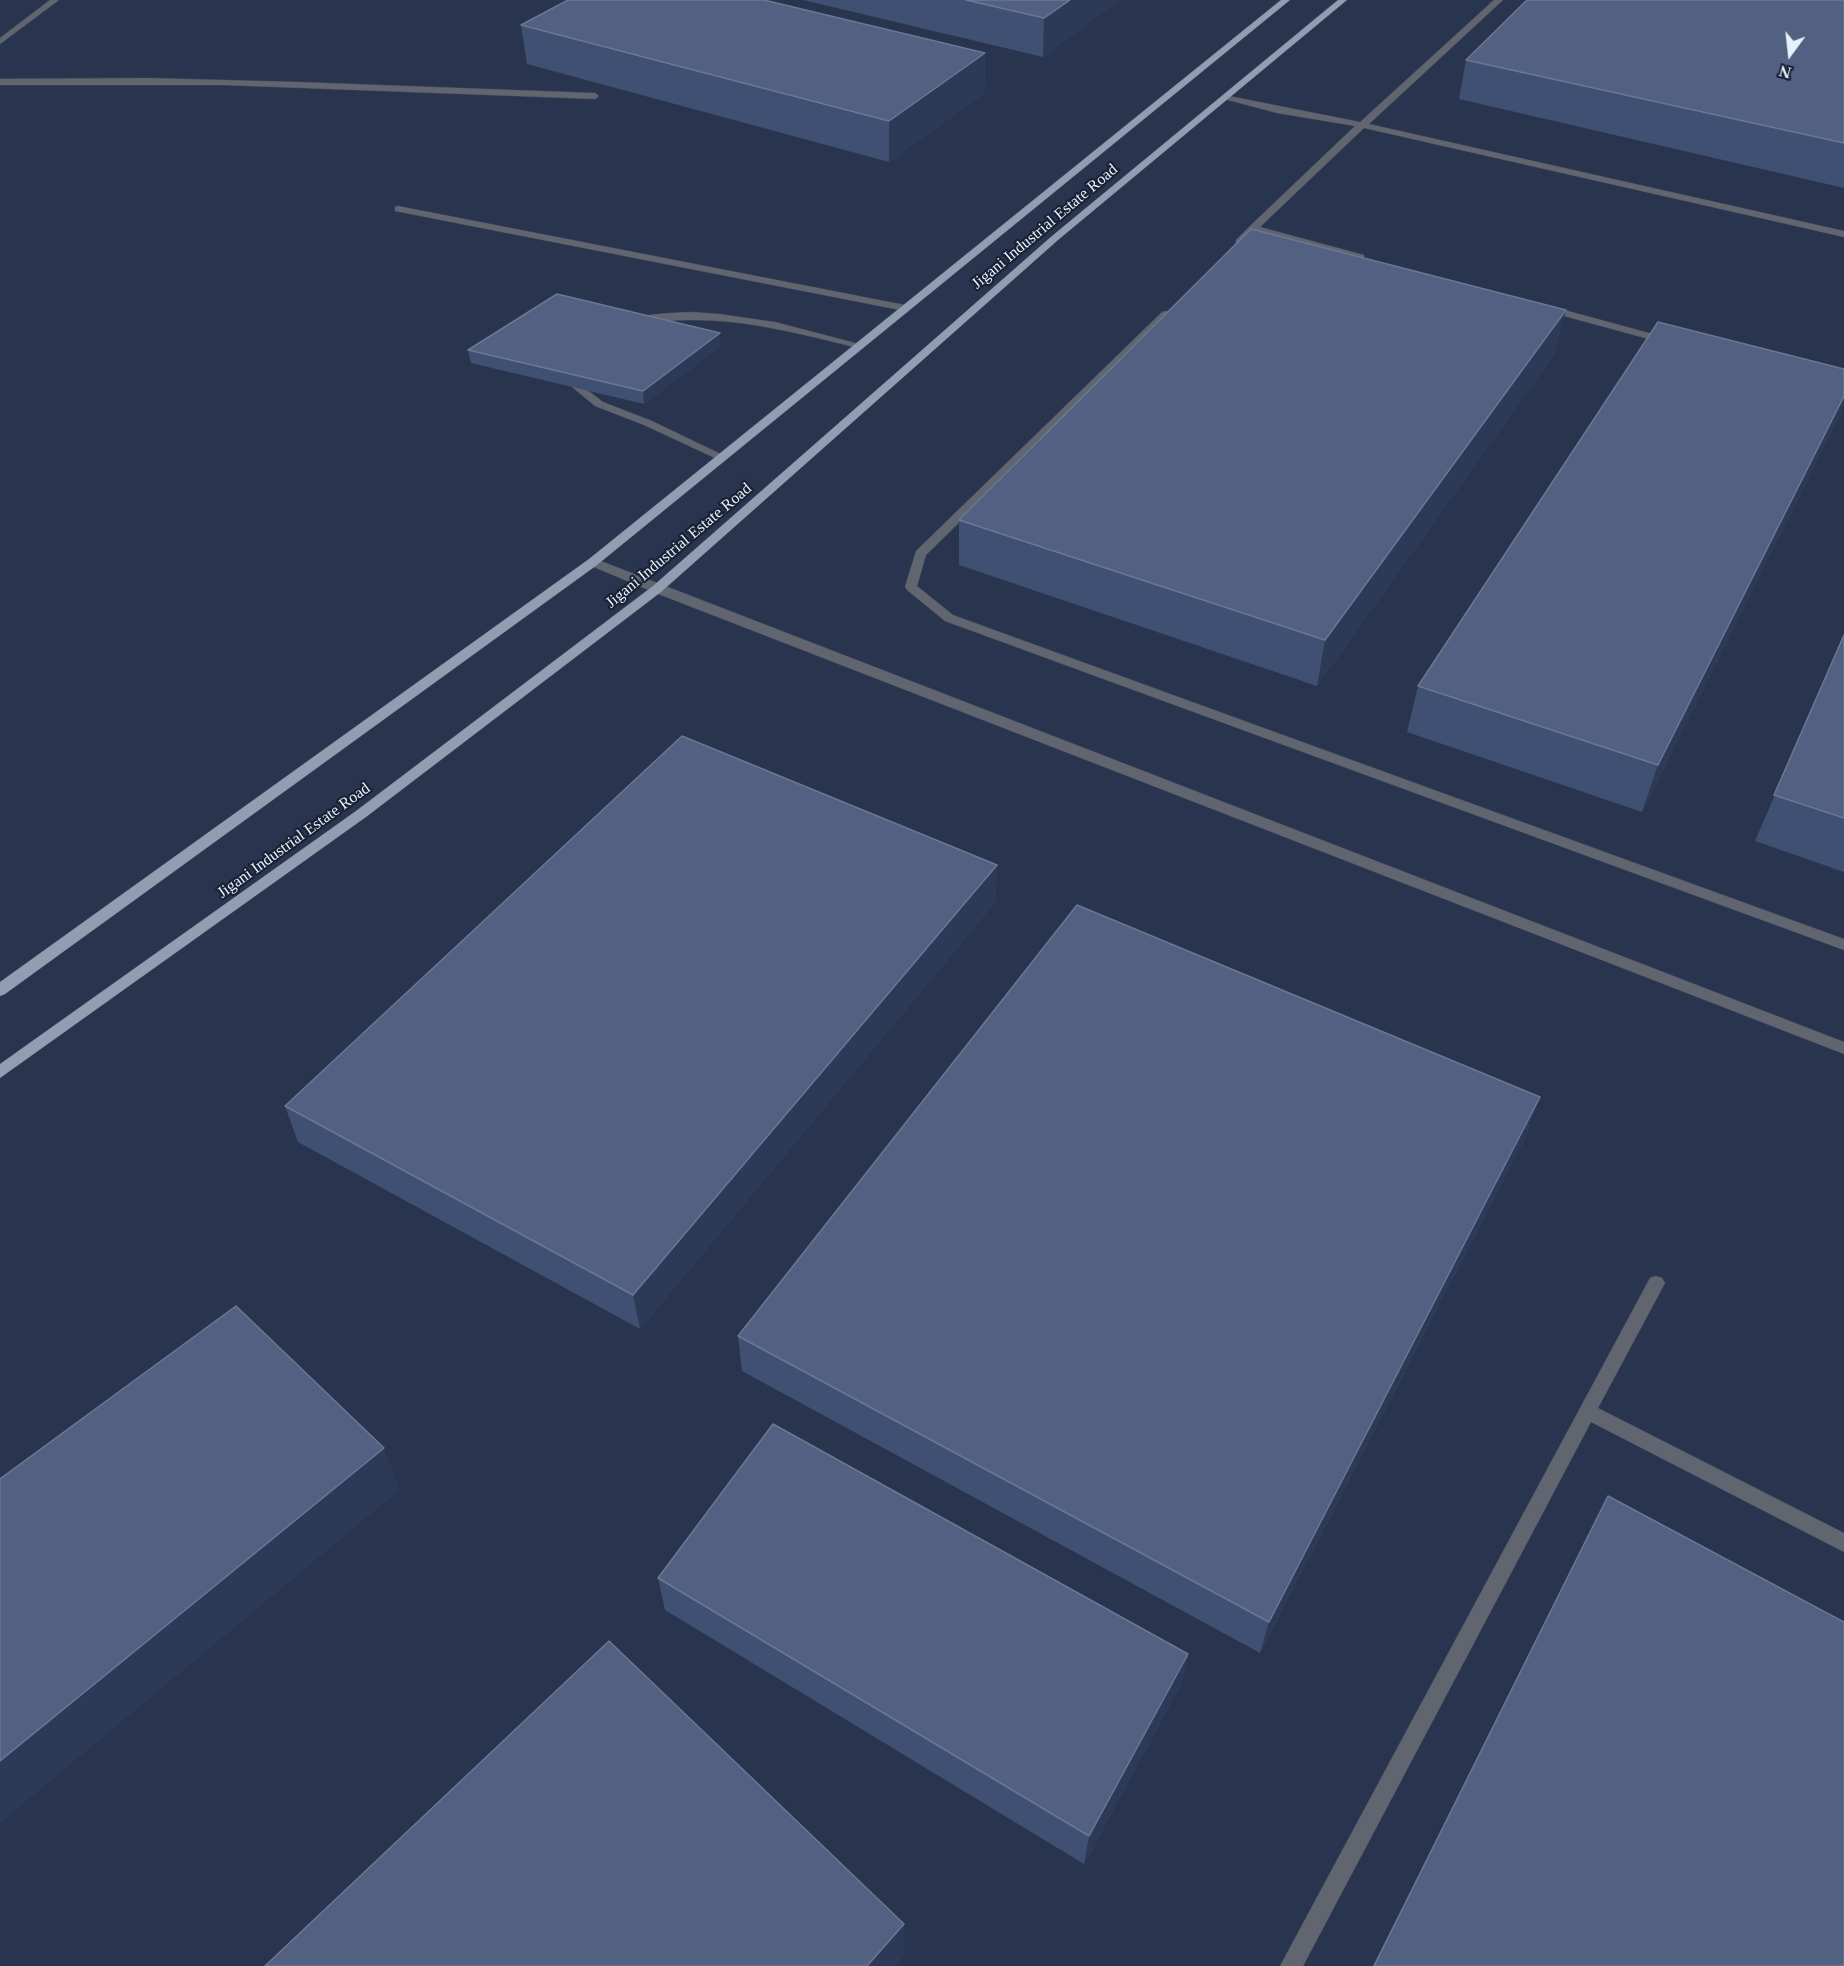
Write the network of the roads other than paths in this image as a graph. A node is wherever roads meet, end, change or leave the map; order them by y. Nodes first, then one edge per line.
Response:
1 (56, 0) edge
2 (1286, 0) edge
3 (1343, 0) edge
4 (1499, 0) edge
5 (0, 42) edge
6 (0, 82) edge
7 (595, 96) edge
8 (1227, 97) junction
9 (1362, 124) junction
10 (398, 209) dead end
11 (1253, 228) junction
12 (1844, 234) edge
13 (1228, 253) edge
14 (1367, 259) edge
15 (1176, 303) edge
16 (1537, 306) edge
17 (905, 308) junction
18 (620, 325) edge
19 (1674, 343) edge
20 (858, 345) junction
21 (580, 357) edge
22 (722, 457) junction
23 (593, 562) junction
24 (657, 589) junction
25 (1844, 945) edge
26 (0, 990) edge
27 (1844, 1048) edge
28 (0, 1072) edge
29 (1656, 1283) dead end
30 (1588, 1412) junction
31 (1844, 1543) edge
32 (1291, 1966) edge

1 - 5 street
2 - 17 main road, Jigani Industrial Estate Road
3 - 8 main road, Jigani Industrial Estate Road
4 - 9 street
6 - 7 street
8 - 9 street
8 - 24 main road, Jigani Industrial Estate Road
9 - 11 street
9 - 12 street
10 - 17 street
11 - 13 street
11 - 14 street
15 - 25 street
16 - 19 street
17 - 20 main road, Jigani Industrial Estate Road
18 - 20 street
20 - 22 main road, Jigani Industrial Estate Road
21 - 22 street
22 - 23 main road, Jigani Industrial Estate Road
23 - 24 street
23 - 26 main road, Jigani Industrial Estate Road
24 - 27 street
24 - 28 main road, Jigani Industrial Estate Road
29 - 30 street
30 - 31 street
30 - 32 street

